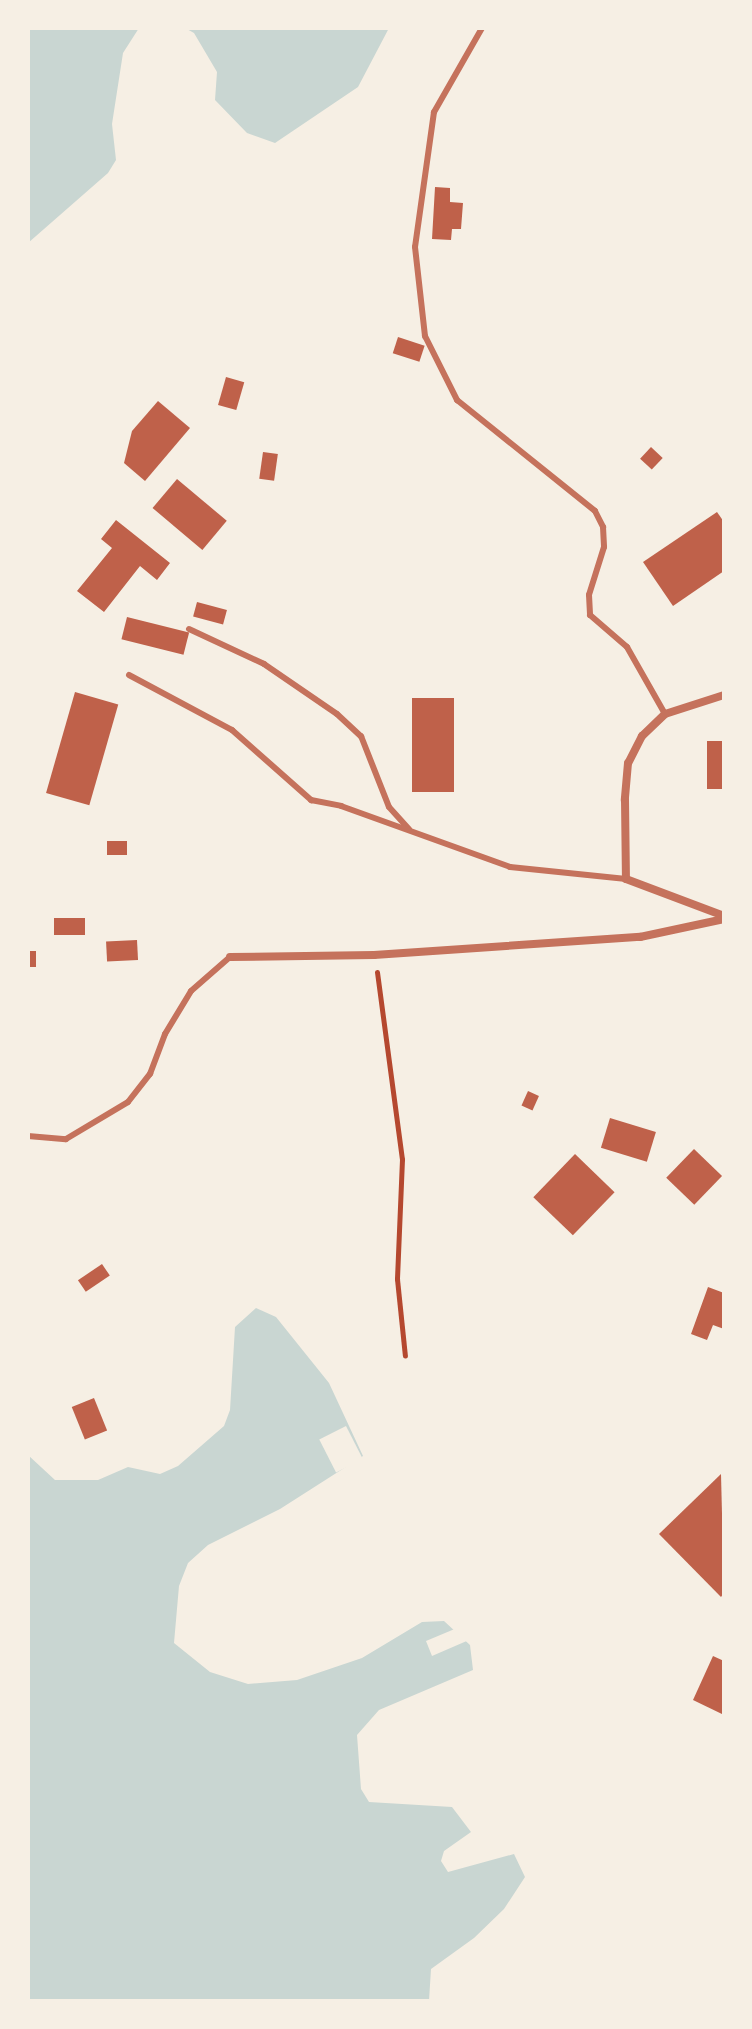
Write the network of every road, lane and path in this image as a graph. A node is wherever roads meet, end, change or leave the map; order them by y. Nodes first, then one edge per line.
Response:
1 (482, 28) edge
2 (189, 629) dead end
3 (129, 675) dead end
4 (724, 695) edge
5 (665, 714) junction
6 (411, 832) junction
7 (626, 879) junction
8 (724, 918) edge
9 (374, 955) junction
10 (230, 957) joint
11 (28, 1136) edge
12 (405, 1356) dead end

1 - 5 lane
2 - 6 lane
3 - 6 lane
4 - 5 street
5 - 7 street
6 - 7 lane
7 - 8 street
8 - 9 street
9 - 10 street
9 - 12 path
10 - 11 lane

